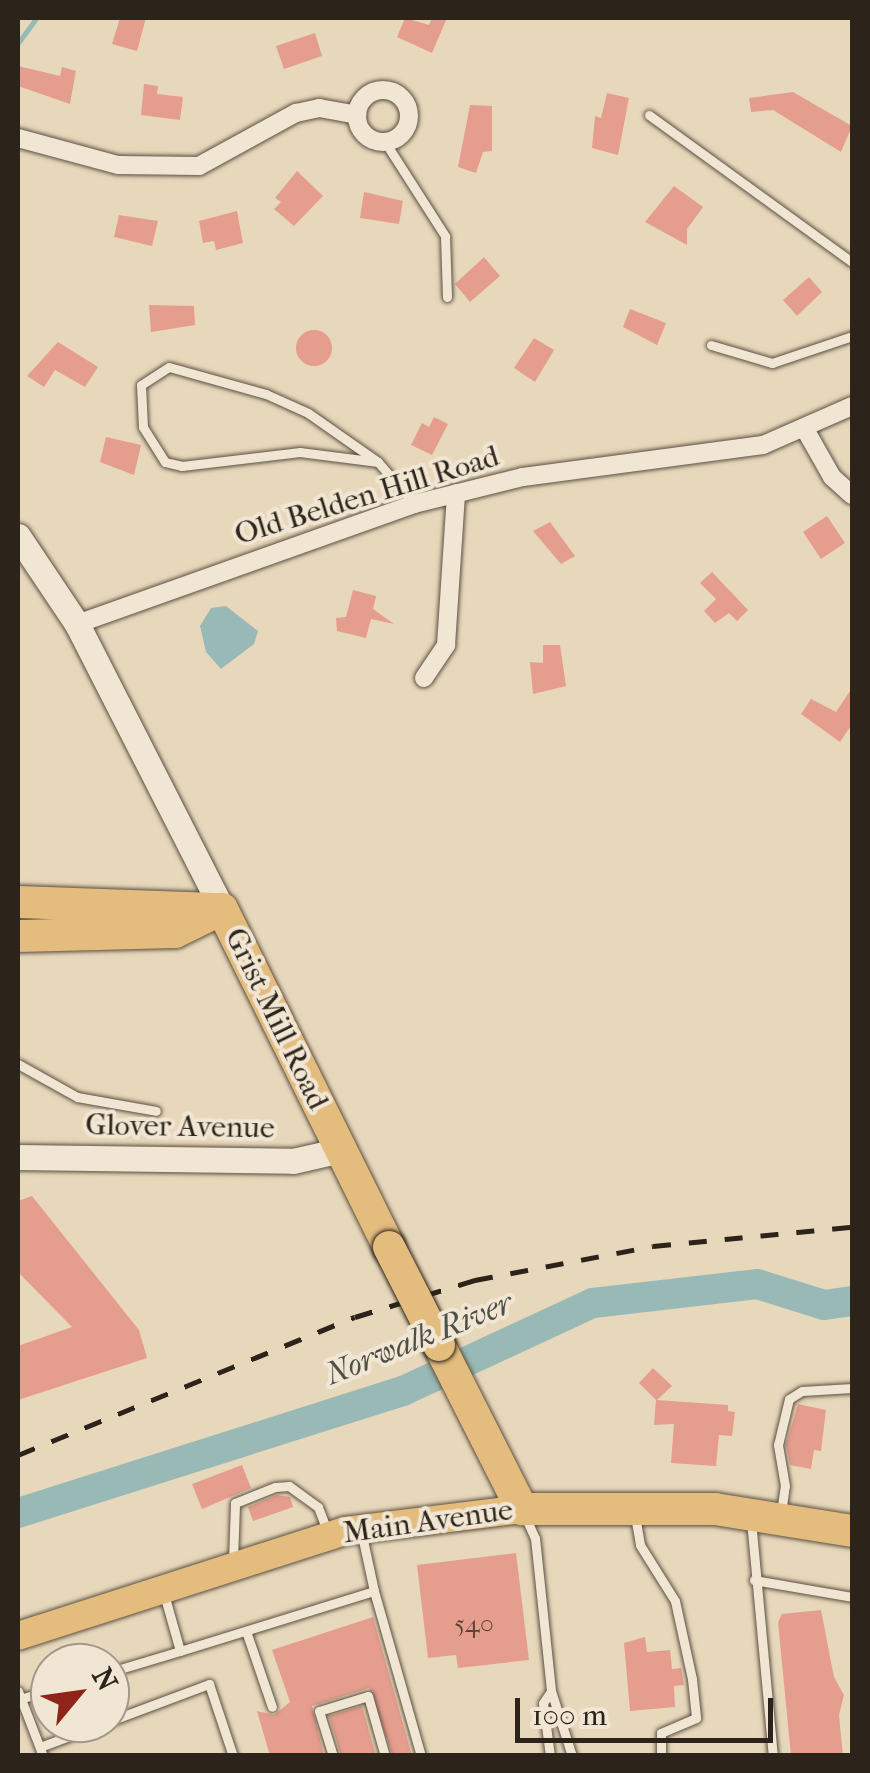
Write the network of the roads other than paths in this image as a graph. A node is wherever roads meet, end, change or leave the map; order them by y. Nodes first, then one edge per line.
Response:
1 (357, 115) junction
2 (649, 115) dead end
3 (18, 138) edge
4 (385, 142) junction
5 (852, 262) edge
6 (446, 297) dead end
7 (852, 336) edge
8 (711, 345) dead end
9 (852, 406) edge
10 (806, 430) junction
11 (378, 462) junction
12 (456, 492) junction
13 (852, 495) edge
14 (414, 504) junction
15 (18, 536) edge
16 (77, 624) junction
17 (424, 678) dead end
18 (18, 902) edge
19 (222, 909) junction
20 (18, 936) edge
21 (18, 1064) edge
22 (156, 1110) dead end
23 (340, 1150) junction
24 (18, 1157) edge
25 (852, 1388) edge
26 (634, 1508) junction
27 (522, 1509) junction
28 (766, 1514) junction
29 (360, 1528) junction
30 (852, 1531) edge
31 (329, 1535) junction
32 (234, 1564) junction
33 (754, 1580) junction
34 (162, 1588) junction
35 (374, 1591) junction
36 (852, 1597) edge
37 (246, 1630) junction
38 (18, 1636) edge
39 (180, 1652) junction
40 (130, 1666) edge
41 (552, 1691) junction
42 (19, 1695) edge
43 (272, 1707) dead end
44 (130, 1713) edge
45 (41, 1751) edge
46 (570, 1754) edge
47 (233, 1755) edge
48 (333, 1756) edge
49 (385, 1756) edge
50 (421, 1756) edge
51 (552, 1756) edge
52 (661, 1756) edge
53 (773, 1756) edge

1 - 3 street
1 - 4 street
1 - 4 street
2 - 5 lane
4 - 6 lane
7 - 8 lane
9 - 10 street, Old Belden Hill Road
10 - 12 street, Old Belden Hill Road
10 - 13 street
11 - 11 lane
11 - 14 lane
12 - 14 street, Old Belden Hill Road
12 - 17 street
14 - 16 street, Old Belden Hill Road
15 - 16 main road, Grist Mill Road
16 - 19 main road, Grist Mill Road
18 - 19 highway
19 - 20 highway
19 - 23 highway, Grist Mill Road
21 - 22 lane
23 - 24 main road, Glover Avenue
23 - 27 highway, Grist Mill Road, bridge
25 - 28 lane
26 - 27 highway, Main Avenue
26 - 28 highway, Main Avenue
26 - 52 lane
27 - 29 main road, Main Avenue
27 - 41 lane
28 - 30 highway, Main Avenue
28 - 33 lane
29 - 31 main road, Main Avenue
29 - 35 lane
31 - 32 main road, Main Avenue
31 - 32 lane
32 - 34 main road, Main Avenue
33 - 36 lane
33 - 53 lane
34 - 38 main road, Main Avenue
34 - 39 lane
35 - 37 lane
35 - 50 lane
37 - 39 lane
37 - 43 lane
39 - 40 lane
41 - 46 lane
41 - 51 lane
42 - 45 lane
44 - 47 lane
46 - 51 lane
48 - 49 lane

